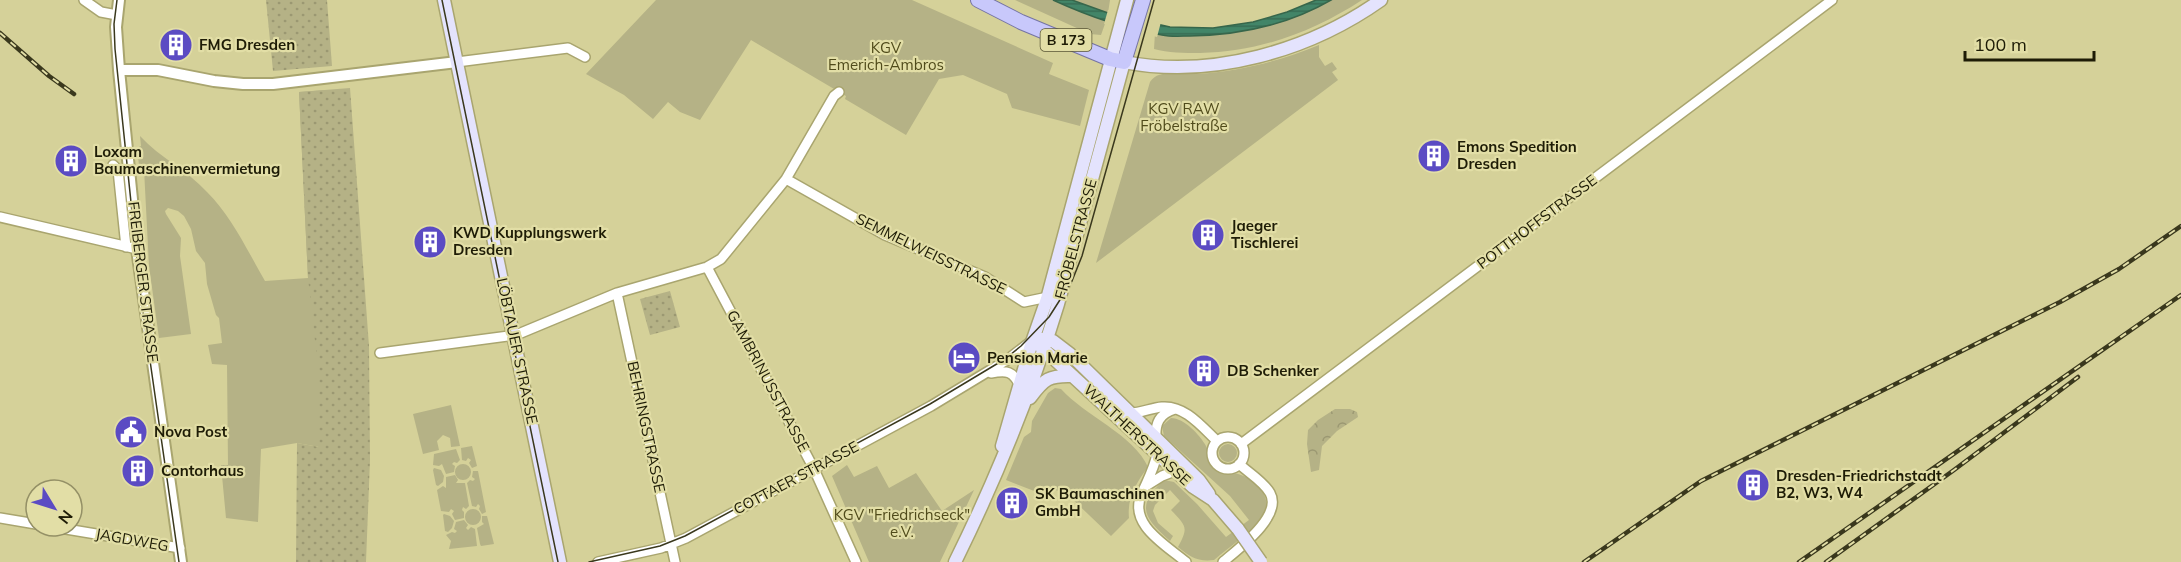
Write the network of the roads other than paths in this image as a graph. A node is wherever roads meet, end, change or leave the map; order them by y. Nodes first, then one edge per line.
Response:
1 (84, 0) edge
2 (119, 0) edge
3 (444, 0) edge
4 (978, 0) edge
5 (1127, 0) edge
6 (1381, 0) edge
7 (1832, 0) edge
8 (1142, 2) edge
9 (117, 15) junction
10 (585, 57) dead end
11 (1117, 60) junction
12 (457, 62) junction
13 (119, 70) junction
14 (838, 92) dead end
15 (113, 165) dead end
16 (786, 179) junction
17 (0, 217) edge
18 (132, 248) junction
19 (708, 267) junction
20 (617, 293) junction
21 (1048, 297) junction
22 (514, 335) junction
23 (1033, 340) junction
24 (1045, 343) junction
25 (380, 353) dead end
26 (986, 373) junction
27 (1073, 376) junction
28 (1020, 386) junction
29 (1023, 408) junction
30 (1174, 409) junction
31 (1130, 413) junction
32 (1156, 439) junction
33 (1217, 441) junction
34 (1241, 444) junction
35 (1157, 454) junction
36 (1239, 464) junction
37 (814, 469) junction
38 (1175, 471) junction
39 (995, 473) junction
40 (1146, 486) junction
41 (1213, 500) junction
42 (0, 518) edge
43 (24, 522) edge
44 (84, 532) edge
45 (671, 545) junction
46 (180, 548) junction
47 (181, 562) edge
48 (560, 562) edge
49 (598, 562) edge
50 (675, 562) edge
51 (856, 562) edge
52 (955, 562) edge
53 (1186, 562) edge
54 (1223, 562) edge
55 (1261, 562) edge

1 - 9 street
2 - 9 street, FREIBERGER STRASSE
3 - 12 main road, LÖBTAUER STRASSE
4 - 11 main road, B 173
5 - 11 main road, FRÖBELSTRASSE
6 - 11 main road
7 - 34 street, POTTHOFFSTRASSE
8 - 11 main road, FRÖBELSTRASSE
9 - 13 street, FREIBERGER STRASSE
10 - 12 street
11 - 21 main road, FRÖBELSTRASSE
11 - 24 main road, FRÖBELSTRASSE
12 - 13 street
12 - 22 main road, LÖBTAUER STRASSE
13 - 18 street, FREIBERGER STRASSE
14 - 16 street
15 - 18 street
16 - 19 street
16 - 21 street, SEMMELWEISSTRASSE
17 - 18 street
18 - 46 street, FREIBERGER STRASSE
19 - 20 street
19 - 37 street, GAMBRINUSSTRASSE
20 - 22 street
20 - 45 street, BEHRINGSTRASSE
21 - 23 main road, FRÖBELSTRASSE
22 - 25 street
22 - 48 main road, LÖBTAUER STRASSE
23 - 24 main road, WALTHERSTRASSE
23 - 26 street, COTTAER STRASSE
23 - 28 main road, FRÖBELSTRASSE
24 - 27 main road, WALTHERSTRASSE
24 - 29 main road, FRÖBELSTRASSE
24 - 31 main road, WALTHERSTRASSE
26 - 28 street
26 - 37 street, COTTAER STRASSE
27 - 29 main road
27 - 35 main road, WALTHERSTRASSE
28 - 39 main road, FRÖBELSTRASSE
29 - 39 main road, FRÖBELSTRASSE
30 - 31 street
30 - 32 street
30 - 33 street
31 - 32 main road, WALTHERSTRASSE
32 - 41 main road, WALTHERSTRASSE
33 - 34 street
33 - 36 street
34 - 36 street
35 - 38 main road, WALTHERSTRASSE
35 - 40 street
36 - 54 street
37 - 45 street, COTTAER STRASSE
37 - 51 street, GAMBRINUSSTRASSE
38 - 40 street
38 - 41 main road, WALTHERSTRASSE
39 - 52 main road, FRÖBELSTRASSE
40 - 53 street
41 - 55 main road, WALTHERSTRASSE, bridge
42 - 43 street
44 - 46 street, JAGDWEG
45 - 49 street, COTTAER STRASSE
45 - 50 street, BEHRINGSTRASSE
46 - 47 street, FREIBERGER STRASSE

